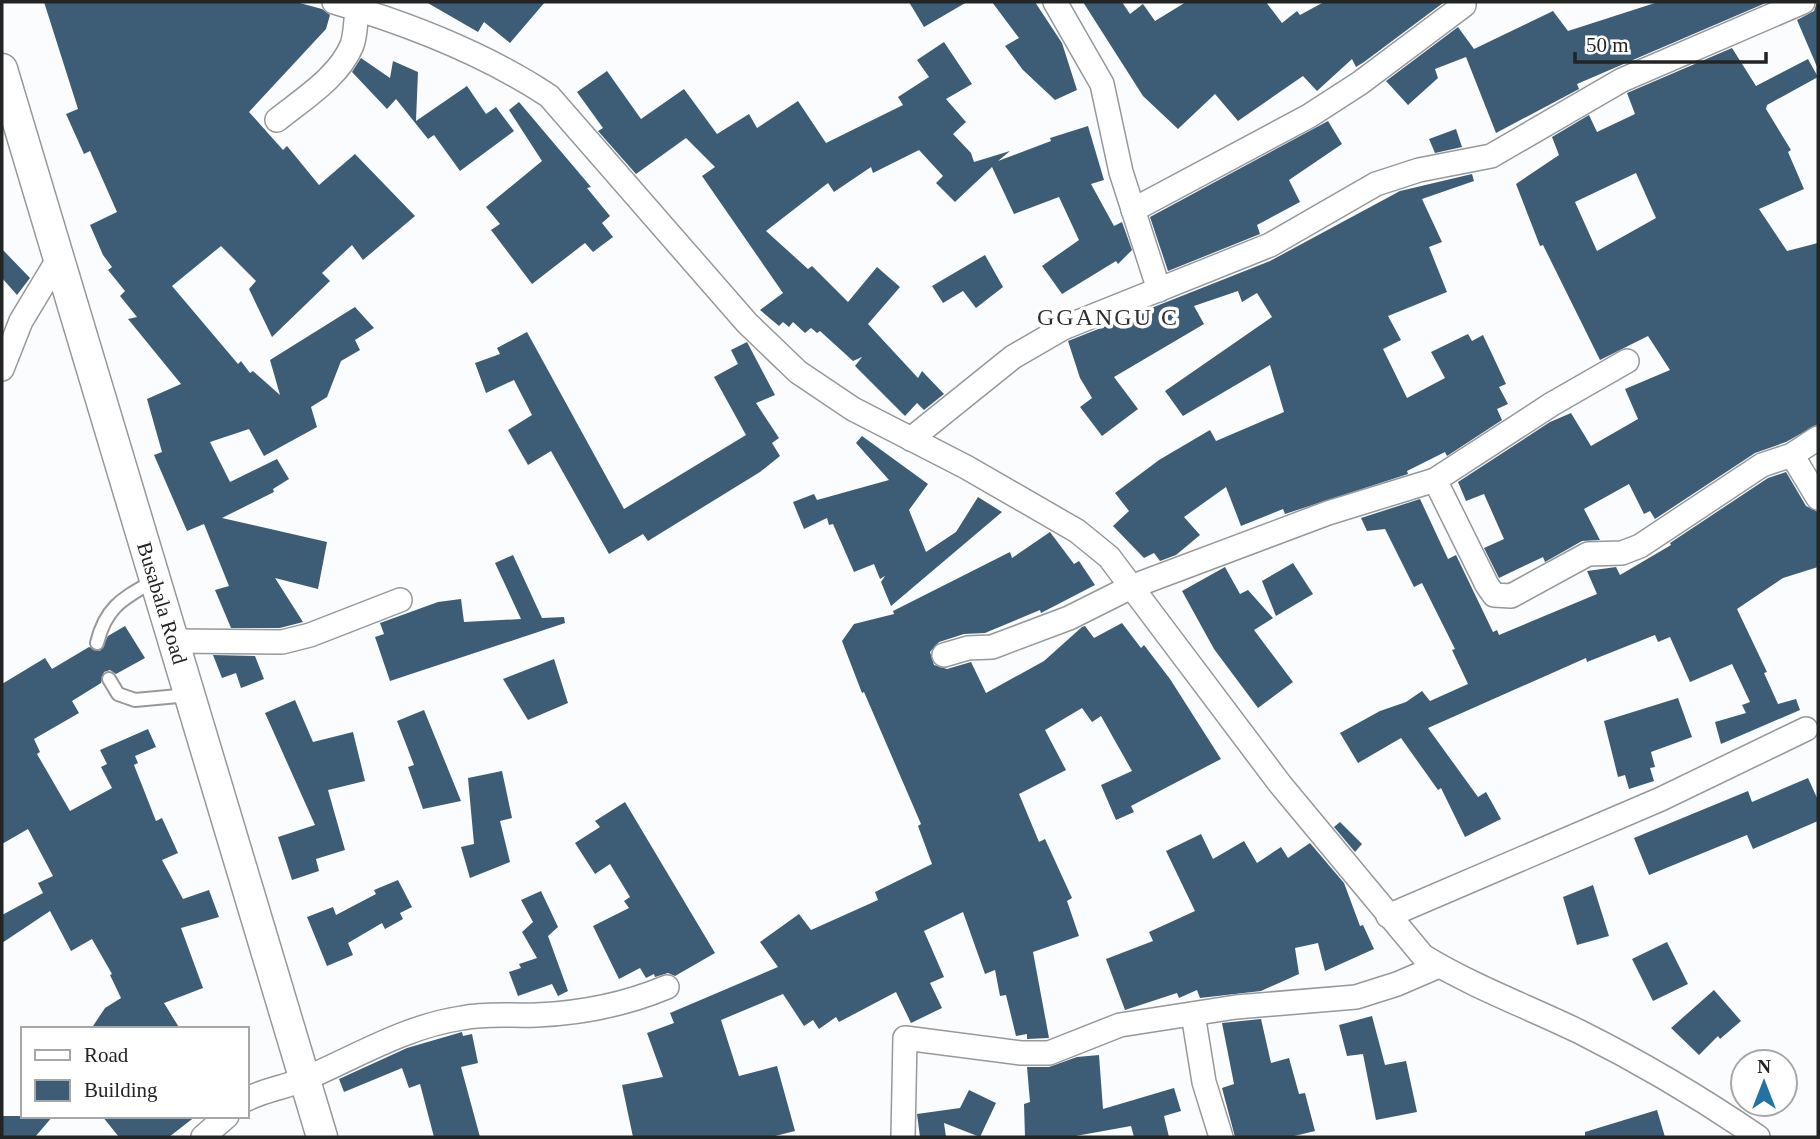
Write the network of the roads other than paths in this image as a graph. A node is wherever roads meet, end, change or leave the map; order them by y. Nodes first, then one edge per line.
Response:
1 (334, 2) edge
2 (1055, 2) edge
3 (1803, 2) edge
4 (359, 5) edge
5 (1464, 5) dead end
6 (2, 69) edge
7 (277, 120) dead end
8 (1133, 210) junction
9 (59, 258) junction
10 (1159, 290) junction
11 (1627, 361) dead end
12 (2, 369) edge
13 (1818, 438) edge
14 (911, 439) junction
15 (1792, 455) junction
16 (1435, 480) junction
17 (1818, 498) edge
18 (155, 580) junction
19 (1131, 587) junction
20 (400, 600) dead end
21 (174, 641) junction
22 (97, 643) dead end
23 (944, 655) dead end
24 (109, 678) dead end
25 (190, 695) junction
26 (1806, 729) dead end
27 (1388, 916) junction
28 (1438, 965) junction
29 (667, 987) dead end
30 (1193, 1014) junction
31 (304, 1080) junction
32 (248, 1099) edge
33 (224, 1118) edge
34 (203, 1137) edge
35 (322, 1137) edge
36 (903, 1137) edge
37 (1221, 1137) edge
38 (1758, 1137) edge

1 - 4 street
2 - 8 street
3 - 10 street
4 - 7 street
4 - 14 street
5 - 8 street
6 - 9 street, Busabala Road
8 - 10 street
9 - 12 street
9 - 18 street, Busabala Road
10 - 14 street
11 - 16 street
13 - 15 street
14 - 19 street
15 - 16 street
15 - 17 street
16 - 19 street
18 - 21 street, Busabala Road
18 - 22 lane
19 - 23 street
19 - 27 street
20 - 21 street
21 - 25 street, Busabala Road
24 - 25 lane
25 - 31 street, Busabala Road
26 - 27 street
27 - 28 street
28 - 30 street
28 - 38 street
29 - 31 street
30 - 36 street
30 - 37 street
31 - 32 street
31 - 35 street, Busabala Road
33 - 34 street

